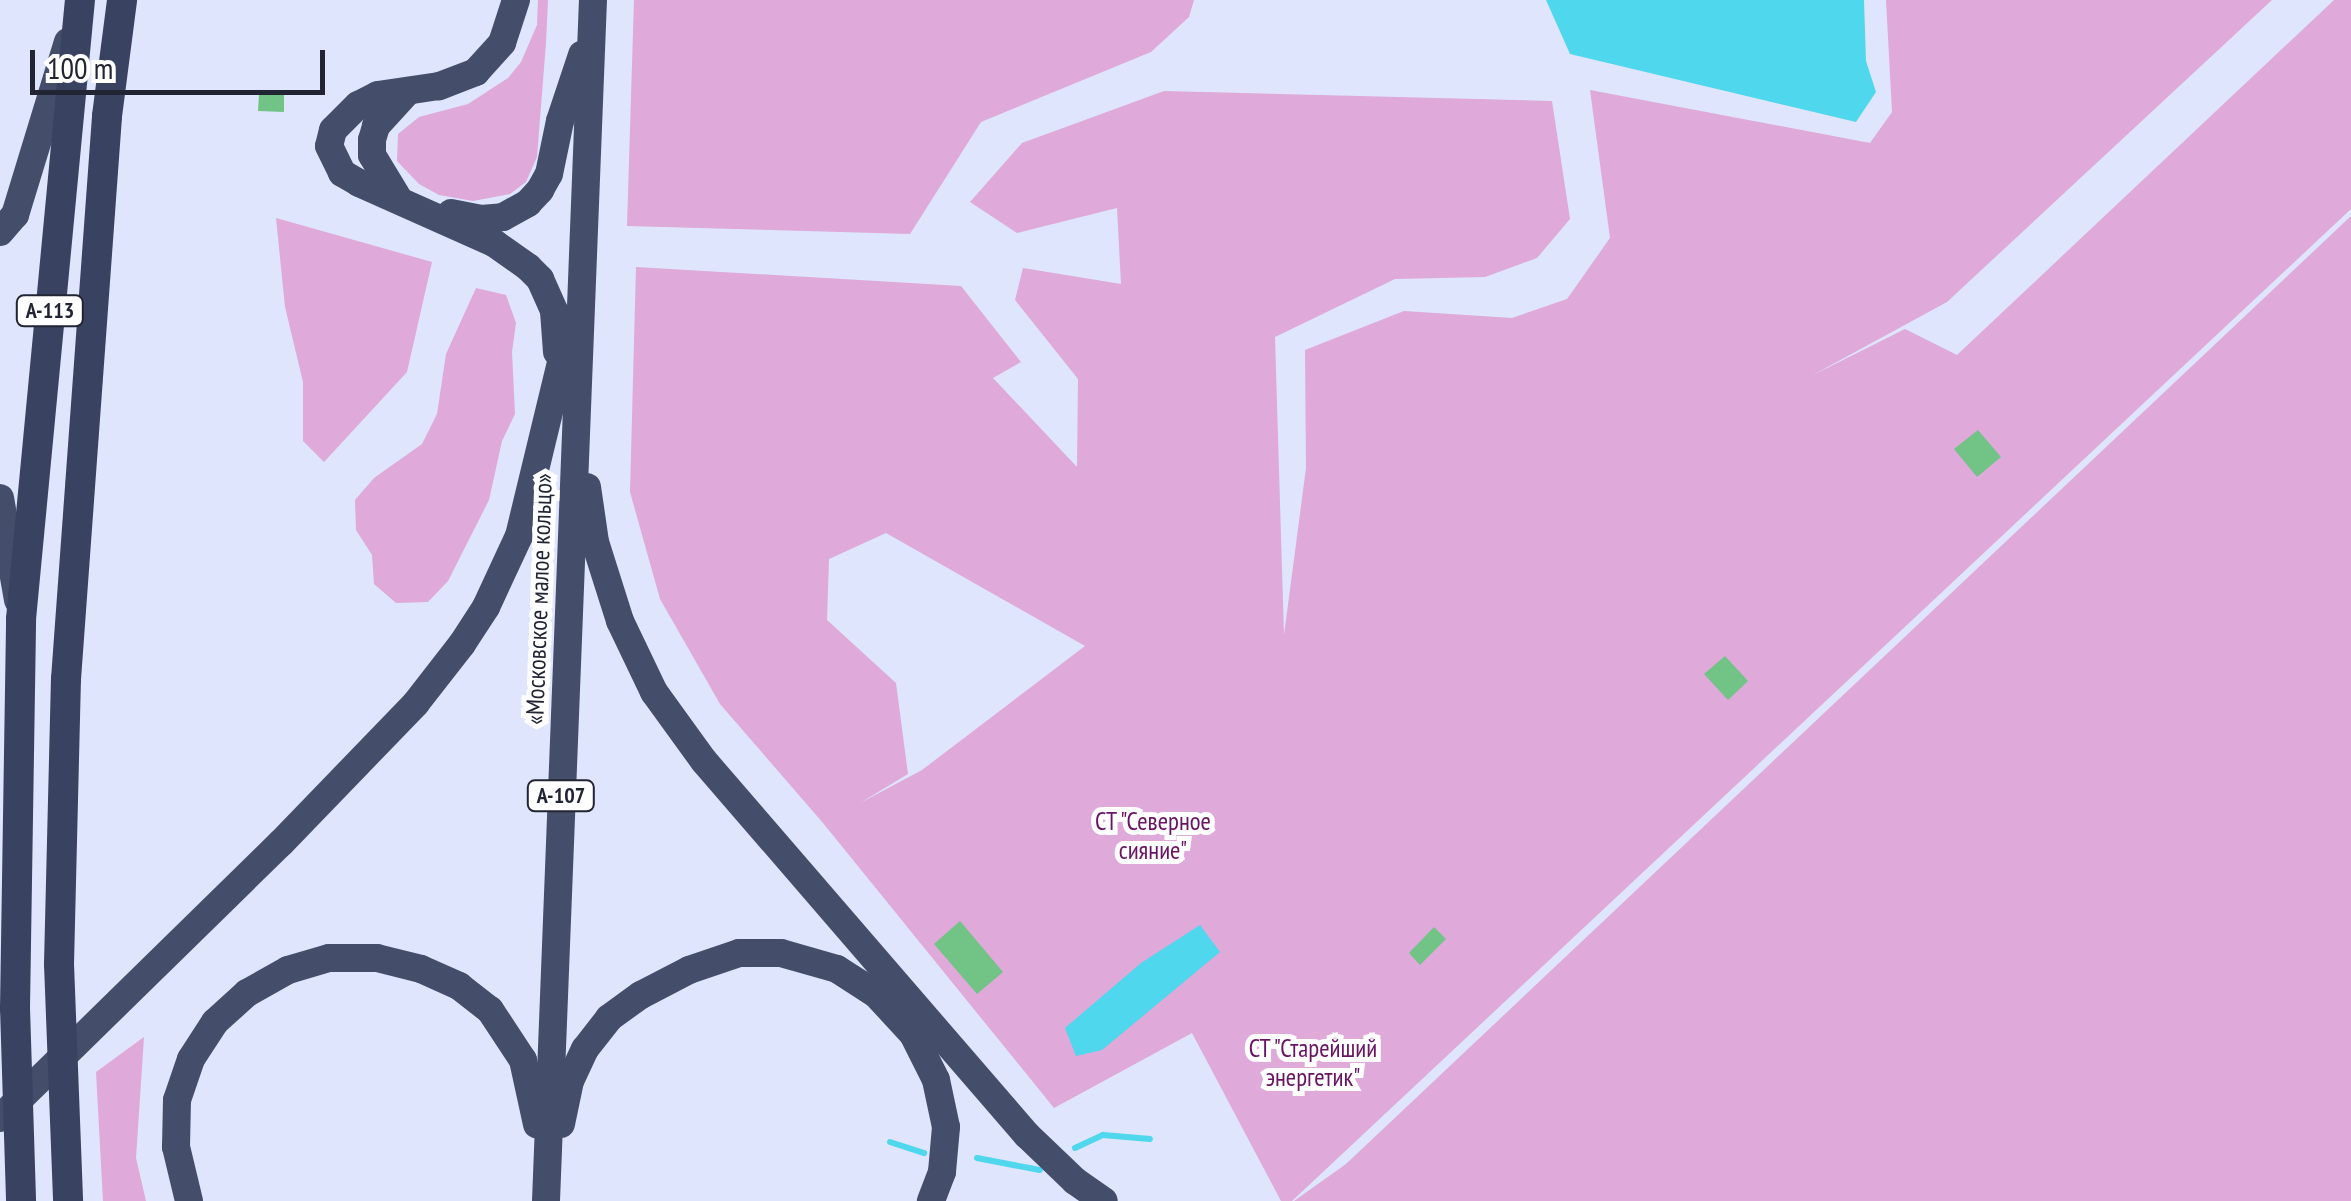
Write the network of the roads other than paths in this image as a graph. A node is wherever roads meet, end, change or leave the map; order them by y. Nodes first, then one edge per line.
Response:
1 (122, 0) edge
2 (516, 0) edge
3 (80, 1) edge
4 (593, 12) edge
5 (407, 92) junction
6 (404, 201) junction
7 (0, 232) edge
8 (582, 285) junction
9 (555, 379) junction
10 (577, 419) junction
11 (0, 498) edge
12 (21, 619) junction
13 (0, 1118) edge
14 (546, 1189) edge
15 (21, 1201) edge
16 (68, 1201) edge
17 (189, 1201) edge
18 (931, 1201) edge
19 (1104, 1201) edge

1 - 16 highway, А-113, bridge
2 - 5 highway
3 - 7 highway
3 - 12 highway, А-113
4 - 6 highway
4 - 8 highway, «Московское малое кольцо» / А-107
5 - 6 highway
5 - 6 highway
6 - 9 highway
8 - 9 highway
8 - 10 highway, «Московское малое кольцо» / А-107
9 - 13 highway
10 - 14 highway, «Московское малое кольцо» / А-107
10 - 19 highway
11 - 12 highway
12 - 15 highway, А-113, bridge
14 - 17 highway
14 - 18 highway

